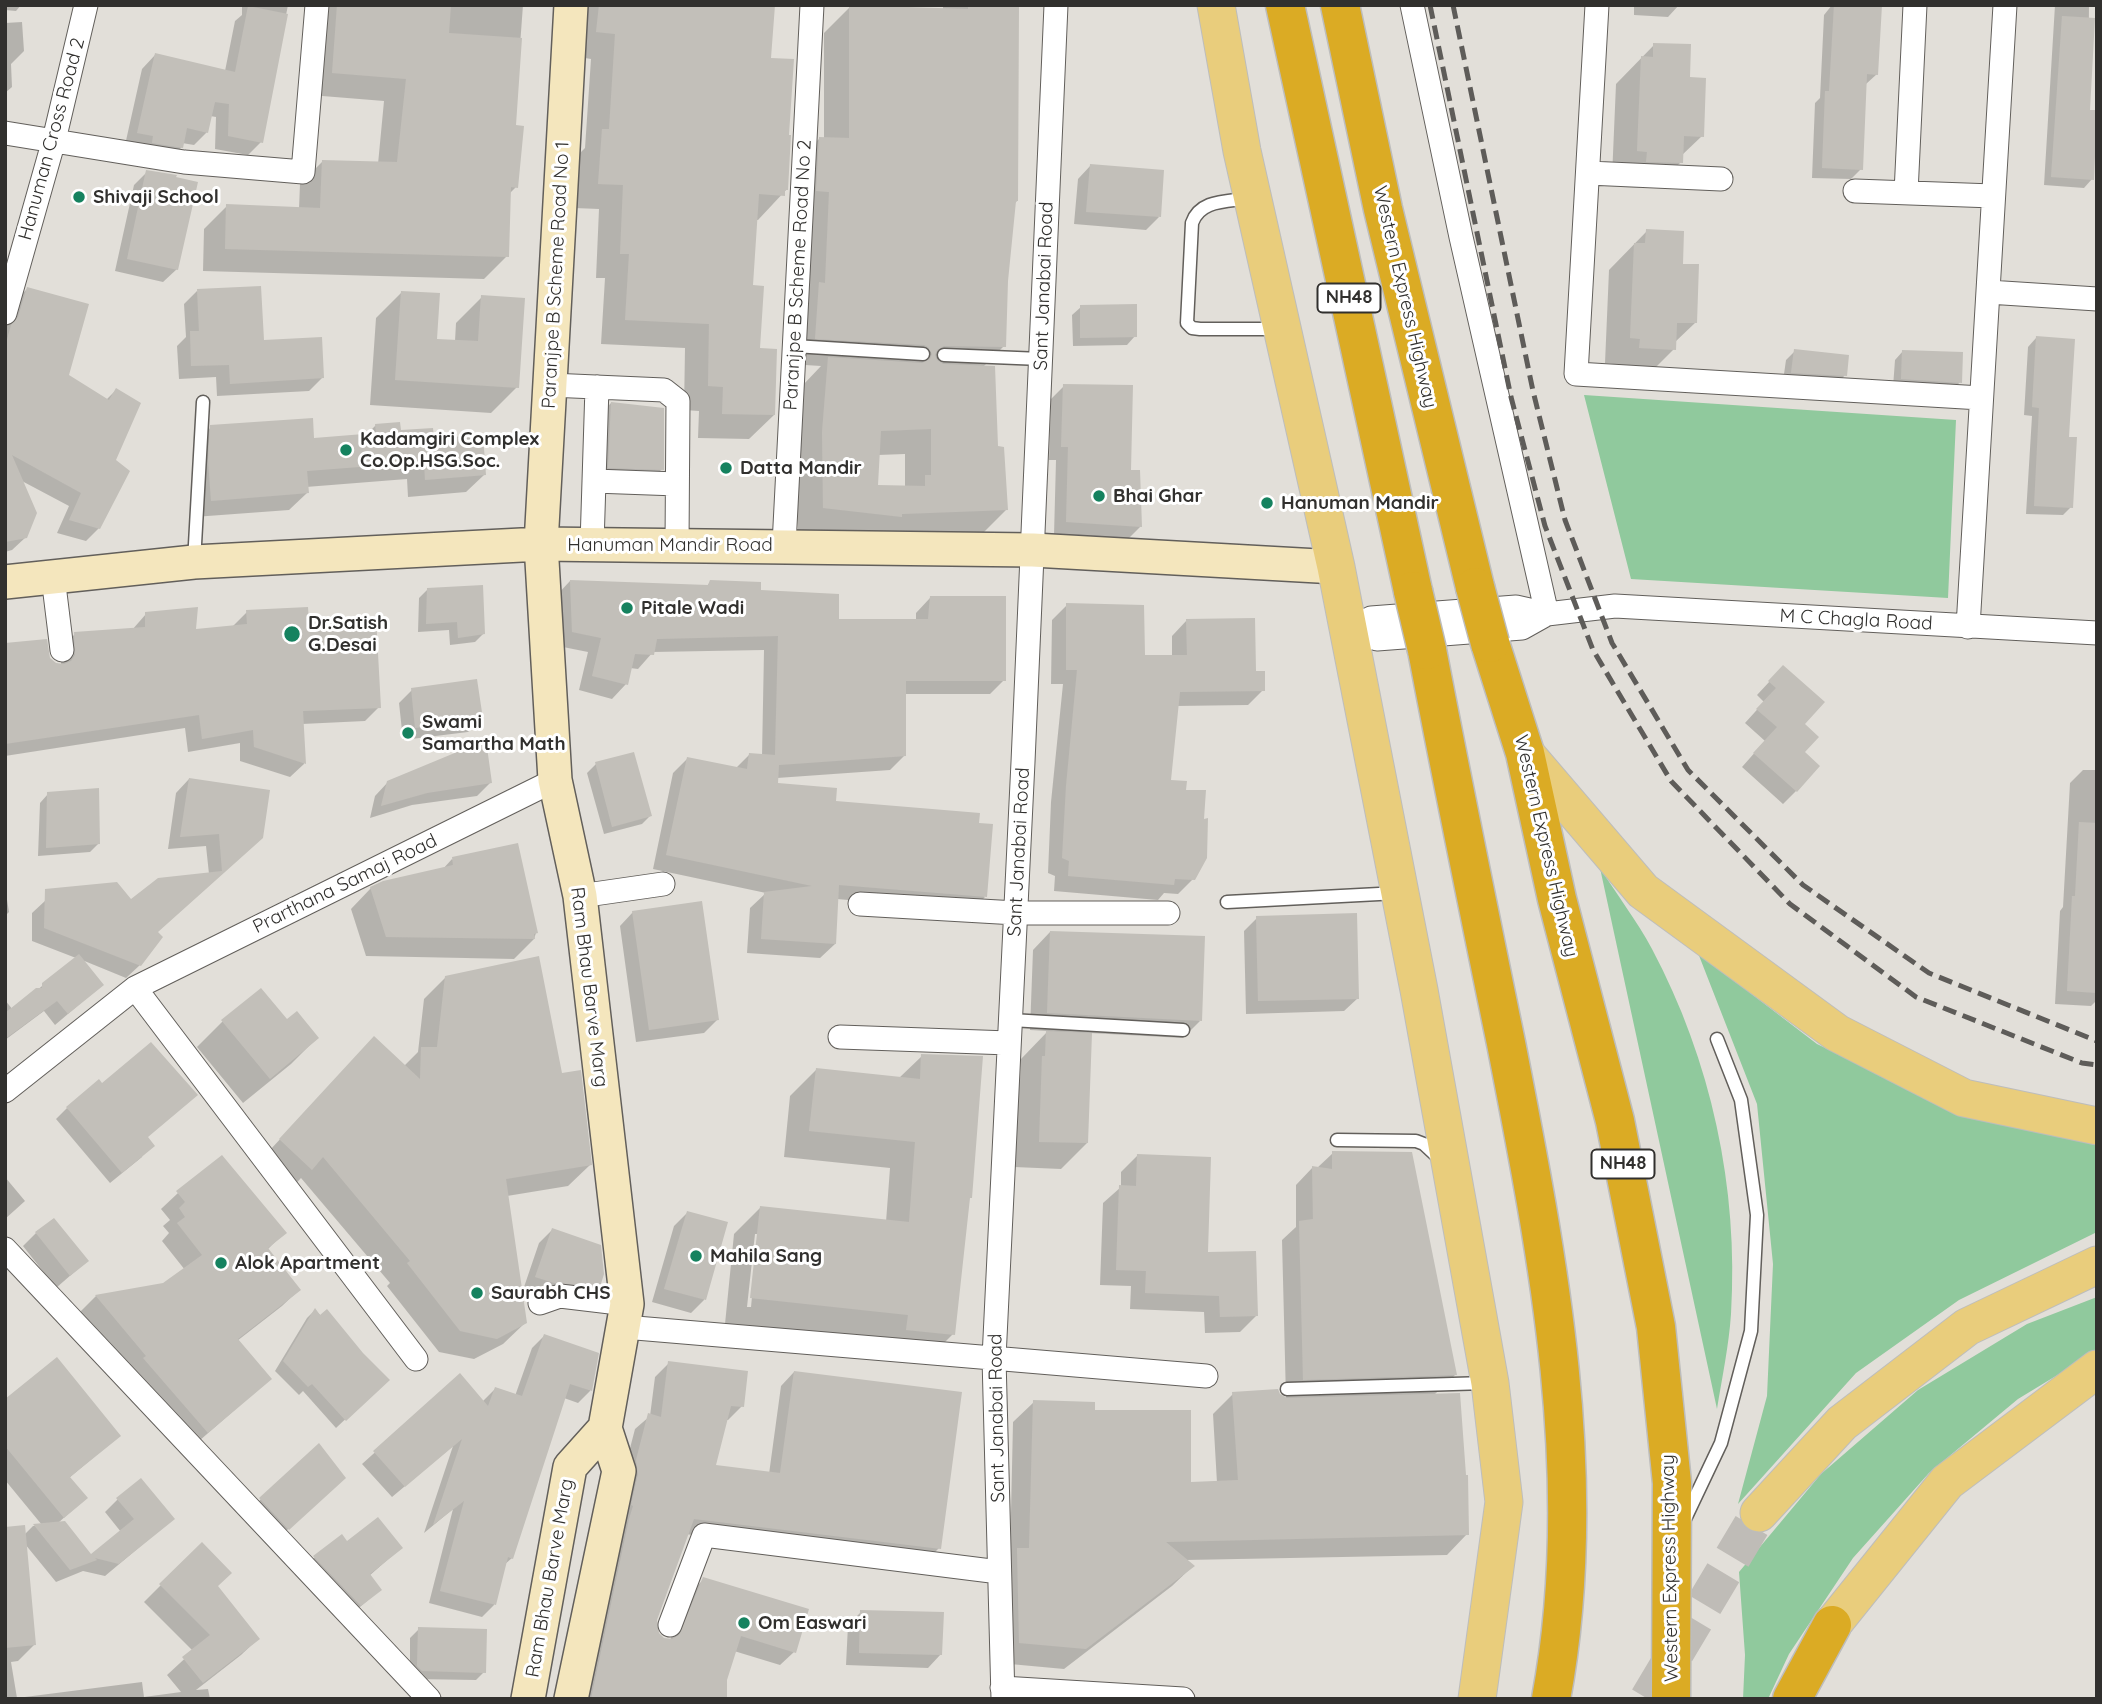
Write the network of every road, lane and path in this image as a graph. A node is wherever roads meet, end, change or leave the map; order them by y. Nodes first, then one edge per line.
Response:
1 (86, 5) edge
2 (317, 5) edge
3 (571, 5) edge
4 (812, 5) edge
5 (1056, 5) edge
6 (1216, 5) edge
7 (1285, 5) edge
8 (1340, 5) edge
9 (1412, 5) edge
10 (1915, 5) edge
11 (2005, 5) edge
12 (1597, 6) edge
13 (5, 133) edge
14 (54, 140) junction
15 (1588, 173) junction
16 (1721, 179) dead end
17 (1855, 191) dead end
18 (1906, 193) junction
19 (1993, 197) junction
20 (1245, 204) junction
21 (11, 267) edge
22 (1988, 292) junction
23 (2097, 299) edge
24 (5, 313) edge
25 (1270, 325) junction
26 (794, 346) junction
27 (923, 354) dead end
28 (944, 355) dead end
29 (1041, 359) junction
30 (550, 385) junction
31 (597, 387) junction
32 (1981, 398) junction
33 (203, 402) dead end
34 (594, 481) junction
35 (677, 484) junction
36 (541, 544) junction
37 (592, 544) junction
38 (677, 545) junction
39 (784, 545) junction
40 (1033, 550) junction
41 (194, 562) junction
42 (1336, 567) junction
43 (53, 577) junction
44 (5, 582) edge
45 (1547, 614) junction
46 (1968, 627) junction
47 (1349, 631) junction
48 (2097, 633) edge
49 (62, 650) dead end
50 (1525, 753) junction
51 (555, 780) junction
52 (663, 884) dead end
53 (1400, 892) junction
54 (580, 896) junction
55 (1227, 902) dead end
56 (860, 904) dead end
57 (1016, 913) junction
58 (1168, 913) dead end
59 (135, 988) junction
60 (1011, 1020) junction
61 (1183, 1030) dead end
62 (840, 1037) dead end
63 (1717, 1039) dead end
64 (1009, 1044) junction
65 (5, 1091) edge
66 (2097, 1126) edge
67 (1336, 1140) dead end
68 (1450, 1157) junction
69 (5, 1250) edge
70 (2097, 1265) edge
71 (540, 1303) dead end
72 (625, 1316) junction
73 (994, 1358) junction
74 (416, 1359) dead end
75 (2097, 1369) edge
76 (1206, 1376) dead end
77 (1490, 1383) junction
78 (1287, 1389) dead end
79 (605, 1428) junction
80 (1759, 1513) tunnel mouth
81 (1673, 1544) junction
82 (999, 1572) junction
83 (670, 1625) dead end
84 (1832, 1625) joint
85 (1002, 1694) edge
86 (429, 1699) edge
87 (528, 1699) edge
88 (571, 1699) edge
89 (1182, 1699) edge
90 (1477, 1699) edge
91 (1551, 1699) edge
92 (1671, 1699) edge
93 (1792, 1699) edge

1 - 14 street, Hanuman Cross Road 2
2 - 14 street
3 - 30 street, Paranjpe B Scheme Road No 1
4 - 26 street, Paranjpe B Scheme Road No 2
5 - 29 street, Sant Janabai Road
6 - 20 main road
7 - 91 highway, NH48, bridge
8 - 50 highway, Western Express Highway / NH48, bridge
9 - 45 street
10 - 18 street
11 - 19 street
12 - 15 street
13 - 14 street
14 - 21 street, Hanuman Cross Road 2
15 - 16 street
15 - 32 street
17 - 18 street
18 - 19 street
19 - 22 street
20 - 25 main road
20 - 25 lane
21 - 24 street, Hanuman Cross Road 2
22 - 23 street
22 - 32 street
25 - 42 main road
26 - 27 lane
26 - 39 street, Paranjpe B Scheme Road No 2
28 - 29 lane
29 - 40 street, Sant Janabai Road
30 - 31 street
30 - 36 street, Paranjpe B Scheme Road No 1
31 - 34 street
31 - 35 street
32 - 46 street
33 - 41 lane
34 - 35 street
34 - 37 street
35 - 38 street
36 - 37 street, Hanuman Mandir Road
36 - 41 street, Hanuman Mandir Road
36 - 51 street, Ram Bhau Barve Marg
37 - 38 street, Hanuman Mandir Road
38 - 39 street, Hanuman Mandir Road
39 - 40 street, Hanuman Mandir Road
40 - 42 street, Hanuman Mandir Road
40 - 57 street, Sant Janabai Road
41 - 43 street, Hanuman Mandir Road
42 - 47 main road
43 - 44 street, Hanuman Mandir Road
43 - 49 street
45 - 46 street, M C Chagla Road
45 - 47 street, M C Chagla Road
46 - 48 street, M C Chagla Road
47 - 53 main road
50 - 66 main road
50 - 81 highway, Western Express Highway / NH48
51 - 54 street, Ram Bhau Barve Marg
51 - 59 street, Prarthana Samaj Road
52 - 54 street
53 - 55 lane
53 - 68 main road
54 - 72 street, Ram Bhau Barve Marg
56 - 57 street
57 - 58 street
57 - 60 street, Sant Janabai Road
59 - 65 street, Prarthana Samaj Road
59 - 74 street
60 - 61 lane
60 - 64 street, Sant Janabai Road
62 - 64 street
63 - 81 lane
64 - 73 street, Sant Janabai Road
67 - 68 lane
68 - 77 main road
69 - 86 street
70 - 80 main road
71 - 72 street
72 - 73 street
72 - 79 street, Ram Bhau Barve Marg
73 - 76 street
73 - 82 street, Sant Janabai Road
75 - 84 main road
77 - 78 lane
77 - 90 main road
79 - 87 street, Ram Bhau Barve Marg
79 - 88 street, Ram Bhau Barve Marg
81 - 92 highway, Western Express Highway / NH48
82 - 83 street
82 - 85 street, Sant Janabai Road
84 - 93 highway
85 - 89 street

